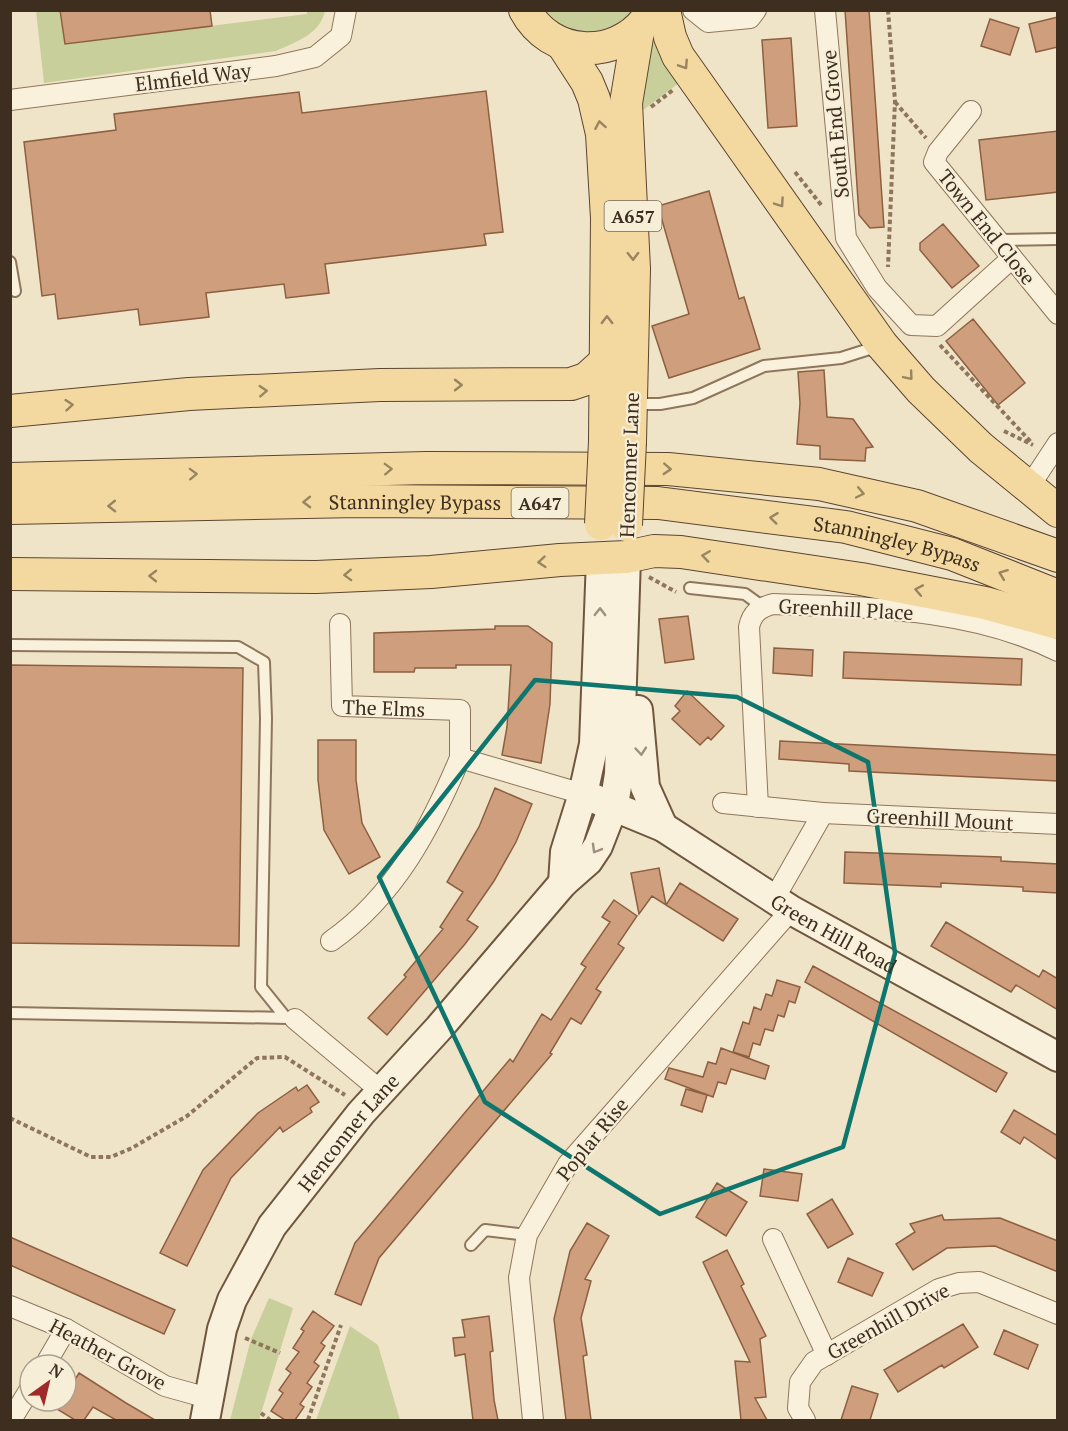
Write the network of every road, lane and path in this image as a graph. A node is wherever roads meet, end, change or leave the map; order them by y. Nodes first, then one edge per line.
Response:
1 (346, 10) edge
2 (525, 10) edge
3 (664, 10) edge
4 (693, 10) edge
5 (756, 10) edge
6 (825, 10) edge
7 (888, 10) edge
8 (646, 21) edge
9 (563, 45) junction
10 (681, 84) dead end
11 (10, 100) edge
12 (895, 101) junction
13 (646, 111) dead end
14 (971, 111) dead end
15 (938, 152) junction
16 (1058, 239) edge
17 (998, 240) junction
18 (1012, 258) junction
19 (10, 262) edge
20 (15, 291) dead end
21 (887, 300) junction
22 (1058, 314) edge
23 (924, 326) junction
24 (882, 345) junction
25 (607, 360) junction
26 (631, 404) junction
27 (10, 411) edge
28 (618, 442) junction
29 (1058, 443) edge
30 (1034, 445) dead end
31 (10, 479) edge
32 (1029, 487) junction
33 (10, 507) edge
34 (1058, 511) edge
35 (1058, 556) edge
36 (613, 558) junction
37 (10, 574) edge
38 (652, 581) dead end
39 (690, 588) joint
40 (1058, 596) edge
41 (764, 607) junction
42 (1058, 623) edge
43 (340, 624) dead end
44 (625, 631) junction
45 (10, 645) edge
46 (1058, 651) edge
47 (460, 758) junction
48 (583, 794) junction
49 (723, 803) dead end
50 (614, 805) junction
51 (758, 807) junction
52 (824, 813) junction
53 (1058, 824) edge
54 (663, 827) junction
55 (563, 883) junction
56 (783, 904) junction
57 (331, 941) dead end
58 (10, 1013) edge
59 (291, 1018) junction
60 (1058, 1057) edge
61 (381, 1091) junction
62 (361, 1113) junction
63 (10, 1118) edge
64 (527, 1234) junction
65 (773, 1239) dead end
66 (471, 1245) dead end
67 (10, 1306) edge
68 (1058, 1314) edge
69 (341, 1325) dead end
70 (66, 1329) junction
71 (222, 1329) junction
72 (52, 1353) edge
73 (280, 1353) dead end
74 (827, 1355) junction
75 (206, 1409) edge
76 (261, 1413) dead end
77 (270, 1420) edge
78 (308, 1420) edge
79 (533, 1420) edge
80 (805, 1420) edge

1 - 11 street, Elmfield Way
2 - 9 main road, A657
3 -> 24 main road
4 - 5 street
6 - 21 street, South End Grove
7 - 12 path
8 - 9 main road, A657
8 -> 26 main road, Henconner Lane / A657
25 -> 9 main road, Henconner Lane
10 - 13 path
12 - 15 path
12 - 21 path
14 - 15 street, Town End Close
15 - 17 street, Town End Close
16 - 17 lane
17 - 18 street, Town End Close
18 - 22 street, Town End Close
18 - 23 street
19 - 20 lane
21 - 23 street
23 - 30 path
24 - 26 lane
24 -> 32 main road
27 -> 25 main road
25 - 28 main road, Henconner Lane
26 - 28 main road, Henconner Lane / A657
28 - 36 main road, Henconner Lane / A657, bridge
29 - 32 street
31 -> 35 main road, Stanningley Bypass / A647
32 - 34 main road
40 -> 33 main road, Stanningley Bypass / A647
36 -> 37 main road
42 -> 36 main road
36 - 44 street, Henconner Lane
48 -> 36 street, Henconner Lane
38 - 39 path
39 - 41 lane
41 - 46 street, Greenhill Place
41 - 51 street, Greenhill Place
43 - 47 street, The Elms
44 - 50 street, Henconner Lane
44 -> 54 street
45 - 59 lane
47 - 48 street
47 - 57 street, The Elms
48 - 50 street
48 - 55 street, Henconner Lane
49 - 51 street, Greenhill Mount
50 - 54 street, Green Hill Road
50 -> 55 street, Henconner Lane
51 - 52 street, Greenhill Mount
52 - 53 street, Greenhill Mount
52 - 56 street
54 - 56 street, Green Hill Road
55 - 61 street, Henconner Lane
56 - 60 street, Green Hill Road
56 - 64 street, Poplar Rise
58 - 59 lane
59 - 61 street
61 - 62 street, Henconner Lane
62 - 63 path
62 - 71 street, Henconner Lane
64 - 66 lane
64 - 79 street, Poplar Rise
65 - 74 street
67 - 70 street, Heather Grove
68 - 74 street, Greenhill Drive
69 - 78 path
70 - 72 street
70 - 75 street, Heather Grove
71 - 73 path
71 - 75 street, Henconner Lane
74 - 80 street, Greenhill Drive
76 - 77 path

